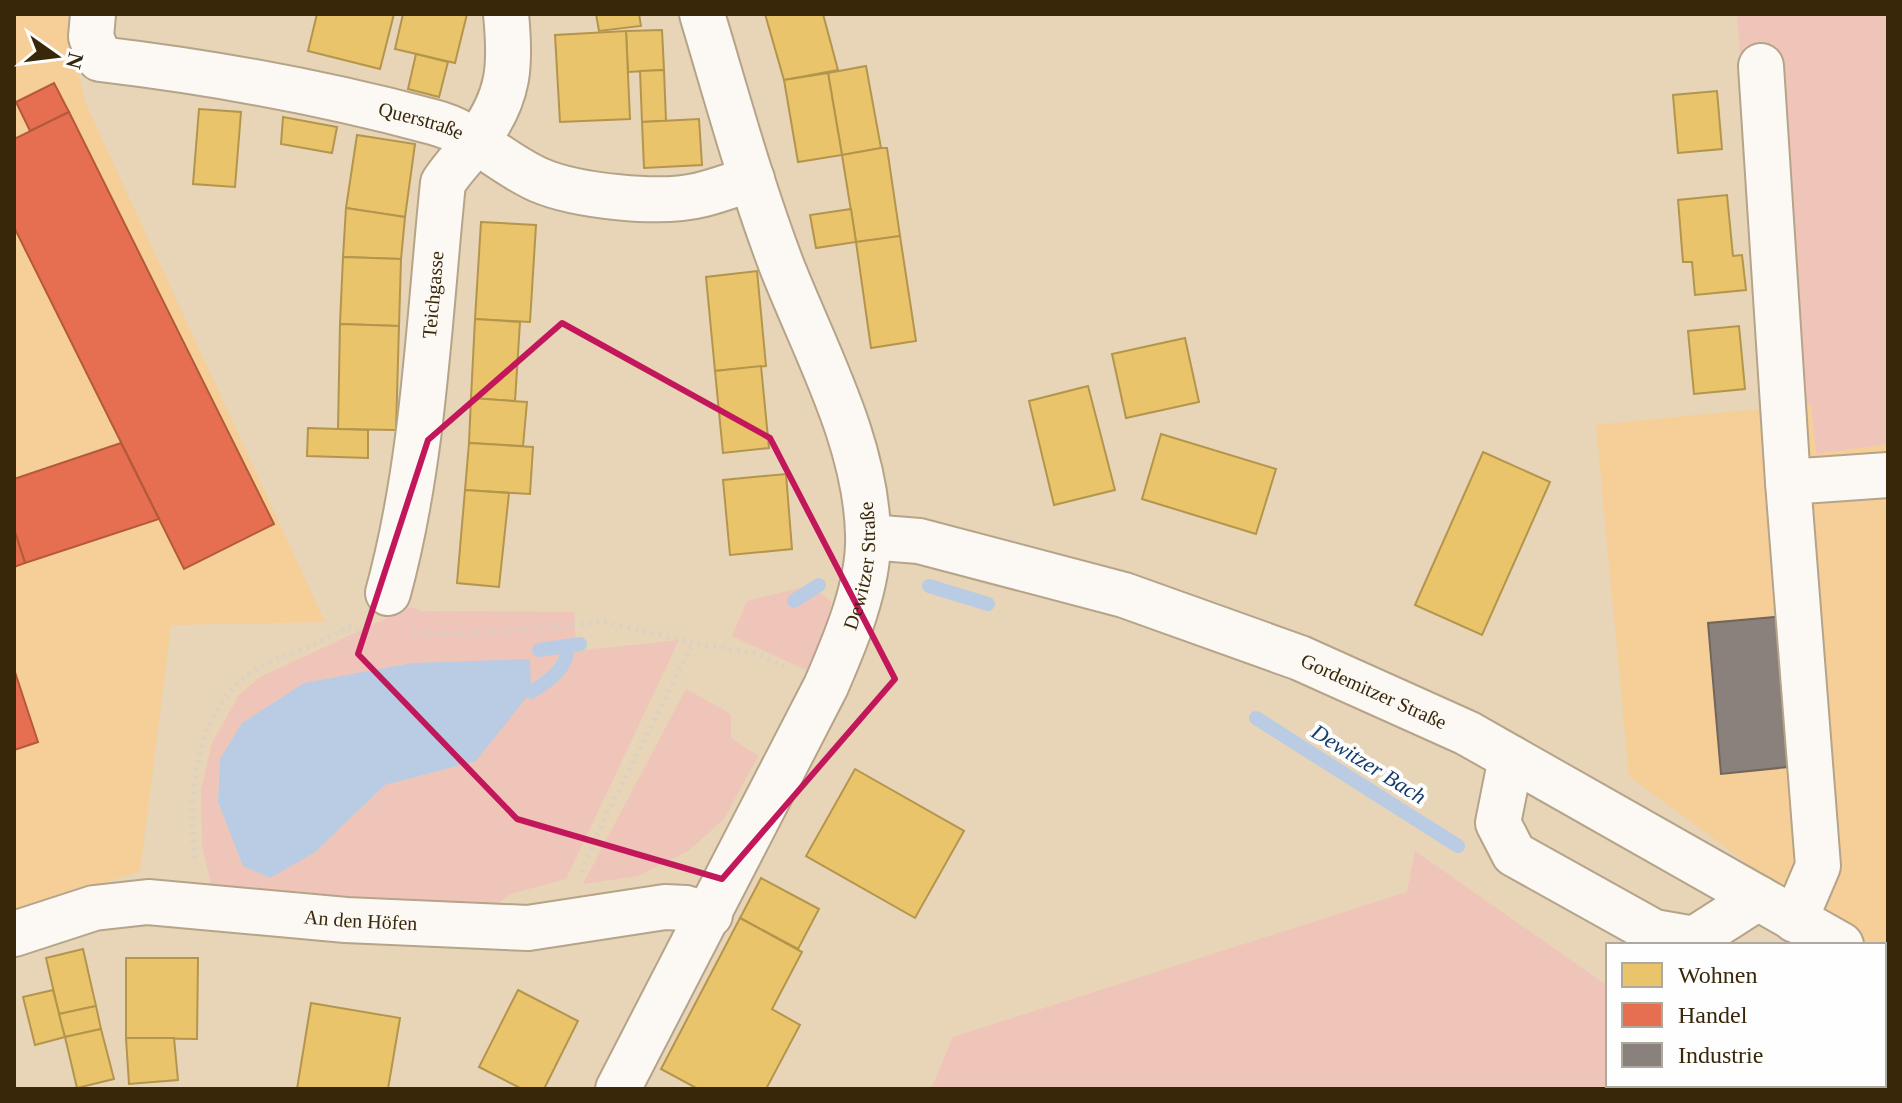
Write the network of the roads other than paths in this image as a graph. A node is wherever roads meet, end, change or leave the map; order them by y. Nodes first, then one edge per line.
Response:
1 (506, 14) edge
2 (702, 14) edge
3 (92, 25) edge
4 (1761, 66) dead end
5 (477, 141) junction
6 (752, 179) junction
7 (1888, 475) edge
8 (1788, 482) junction
9 (869, 537) junction
10 (394, 613) road end
11 (1511, 758) junction
12 (1758, 898) junction
13 (710, 915) junction
14 (1795, 920) junction
15 (14, 934) edge
16 (1837, 943) edge
17 (618, 1089) edge

1 - 5 street, Teichgasse
2 - 6 street, Dewitzer Straße
3 - 5 street, Querstraße
4 - 8 street
5 - 6 street, Querstraße
5 - 10 street, Teichgasse
6 - 9 street, Dewitzer Straße
7 - 8 street
8 - 14 street
9 - 11 street, Gordemitzer Straße
9 - 13 street, Dewitzer Straße
11 - 12 street, Gordemitzer Straße
11 - 12 street
12 - 14 street, Gordemitzer Straße
13 - 15 street, An den Höfen
13 - 17 street, Dewitzer Straße
14 - 16 street, Gordemitzer Straße

